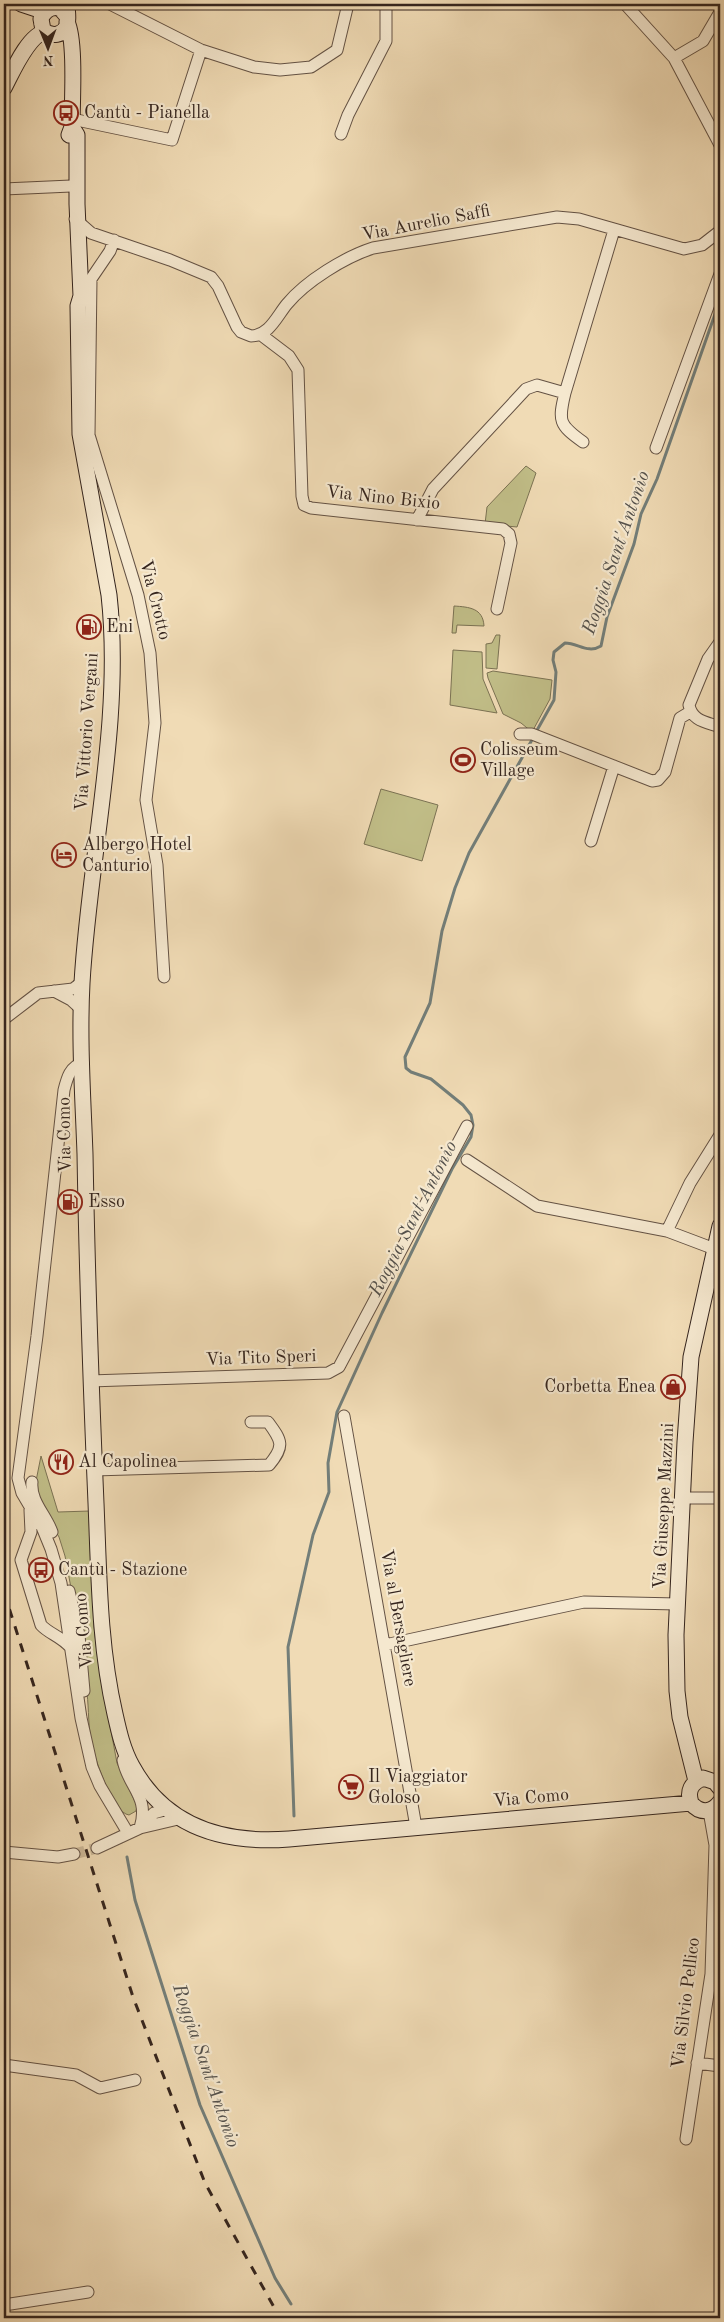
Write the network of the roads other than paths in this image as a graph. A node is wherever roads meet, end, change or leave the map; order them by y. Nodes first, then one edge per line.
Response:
1 (22, 4) edge
2 (110, 4) edge
3 (348, 4) edge
4 (386, 4) edge
5 (625, 4) edge
6 (59, 11) edge
7 (720, 12) edge
8 (49, 34) junction
9 (201, 50) junction
10 (674, 58) junction
11 (72, 64) junction
12 (4, 88) edge
13 (72, 123) junction
14 (341, 134) dead end
15 (720, 145) edge
16 (71, 186) junction
17 (4, 189) edge
18 (76, 213) junction
19 (720, 221) edge
20 (614, 230) junction
21 (720, 231) edge
22 (109, 239) junction
23 (708, 239) junction
24 (79, 247) junction
25 (720, 274) edge
26 (78, 306) junction
27 (260, 334) junction
28 (565, 393) junction
29 (583, 442) dead end
30 (656, 448) dead end
31 (417, 520) junction
32 (497, 609) dead end
33 (720, 642) edge
34 (690, 712) junction
35 (720, 727) edge
36 (520, 734) dead end
37 (614, 766) junction
38 (591, 841) dead end
39 (164, 978) dead end
40 (82, 982) junction
41 (52, 991) junction
42 (82, 1010) junction
43 (4, 1019) edge
44 (83, 1062) junction
45 (467, 1126) dead end
46 (719, 1142) edge
47 (468, 1160) dead end
48 (720, 1226) edge
49 (666, 1231) junction
50 (717, 1251) edge
51 (90, 1381) junction
52 (344, 1416) dead end
53 (251, 1422) dead end
54 (94, 1470) junction
55 (32, 1482) dead end
56 (683, 1498) junction
57 (720, 1498) edge
58 (29, 1504) junction
59 (678, 1604) junction
60 (384, 1645) junction
61 (71, 1648) junction
62 (124, 1748) junction
63 (709, 1784) edge
64 (691, 1803) junction
65 (714, 1806) edge
66 (609, 1810) junction
67 (172, 1813) junction
68 (416, 1827) junction
69 (134, 1831) junction
70 (97, 1848) tunnel mouth
71 (4, 1852) edge
72 (74, 1854) tunnel mouth
73 (697, 2063) junction
74 (4, 2065) edge
75 (720, 2066) edge
76 (135, 2080) dead end
77 (686, 2139) dead end
78 (88, 2292) dead end
79 (4, 2305) edge

1 - 6 street
2 - 9 street
3 - 9 street
4 - 14 street
5 - 10 street
6 - 8 street
6 - 8 street
6 - 11 street, Via Vittorio Vergani
7 - 10 street
8 - 11 street, Via Vittorio Vergani
8 - 12 street
9 - 13 street
10 - 15 street
11 - 13 street, Via Vittorio Vergani
13 - 16 street, Via Vittorio Vergani
13 - 18 street, Via Vittorio Vergani
16 - 17 street
16 - 18 street, Via Vittorio Vergani
18 - 22 street
18 - 22 street
18 - 24 street, Via Vittorio Vergani
18 - 26 street, Via Vittorio Vergani
19 - 23 street
20 - 23 street, Via Aurelio Saffi
20 - 27 street, Via Aurelio Saffi
20 - 28 street
21 - 23 street, Via Aurelio Saffi
22 - 24 street
22 - 27 street
22 - 39 street, Via Crotto
24 - 26 street, Via Vittorio Vergani
25 - 30 street
26 - 40 street, Via Vittorio Vergani
27 - 31 street, Via Nino Bixio
28 - 29 street
28 - 31 street
31 - 32 street, Via Nino Bixio
33 - 34 street
34 - 35 street
34 - 37 street
36 - 37 street
37 - 38 street
40 - 41 street
40 - 42 street, Via Como
41 - 42 street
41 - 43 street
42 - 44 street, Via Como
44 - 51 street, Via Como
44 - 58 street
45 - 51 street, Via Tito Speri
46 - 49 street
47 - 49 street
48 - 50 street, Via Giuseppe Mazzini
49 - 50 street
50 - 56 street, Via Giuseppe Mazzini
51 - 54 street, Via Como
52 - 60 street, Via al Bersagliere
53 - 54 street
54 - 62 street, Via Como
55 - 69 street
56 - 57 street
56 - 59 street, Via Giuseppe Mazzini
58 - 61 street
58 - 61 street
59 - 60 street
59 - 63 street, Via Giuseppe Mazzini
60 - 68 street, Via al Bersagliere
61 - 69 street
62 - 67 street, Via Como
62 - 69 street
63 - 64 street, Via Giuseppe Mazzini
63 - 66 street, Via Como
64 - 65 street
64 - 66 street, Via Como
65 - 73 street, Via Silvio Pellico
66 - 68 street, Via Como
67 - 68 street, Via Como
67 - 69 street
69 - 70 street
71 - 72 street
73 - 75 street
73 - 77 street, Via Silvio Pellico
74 - 76 street
78 - 79 street

